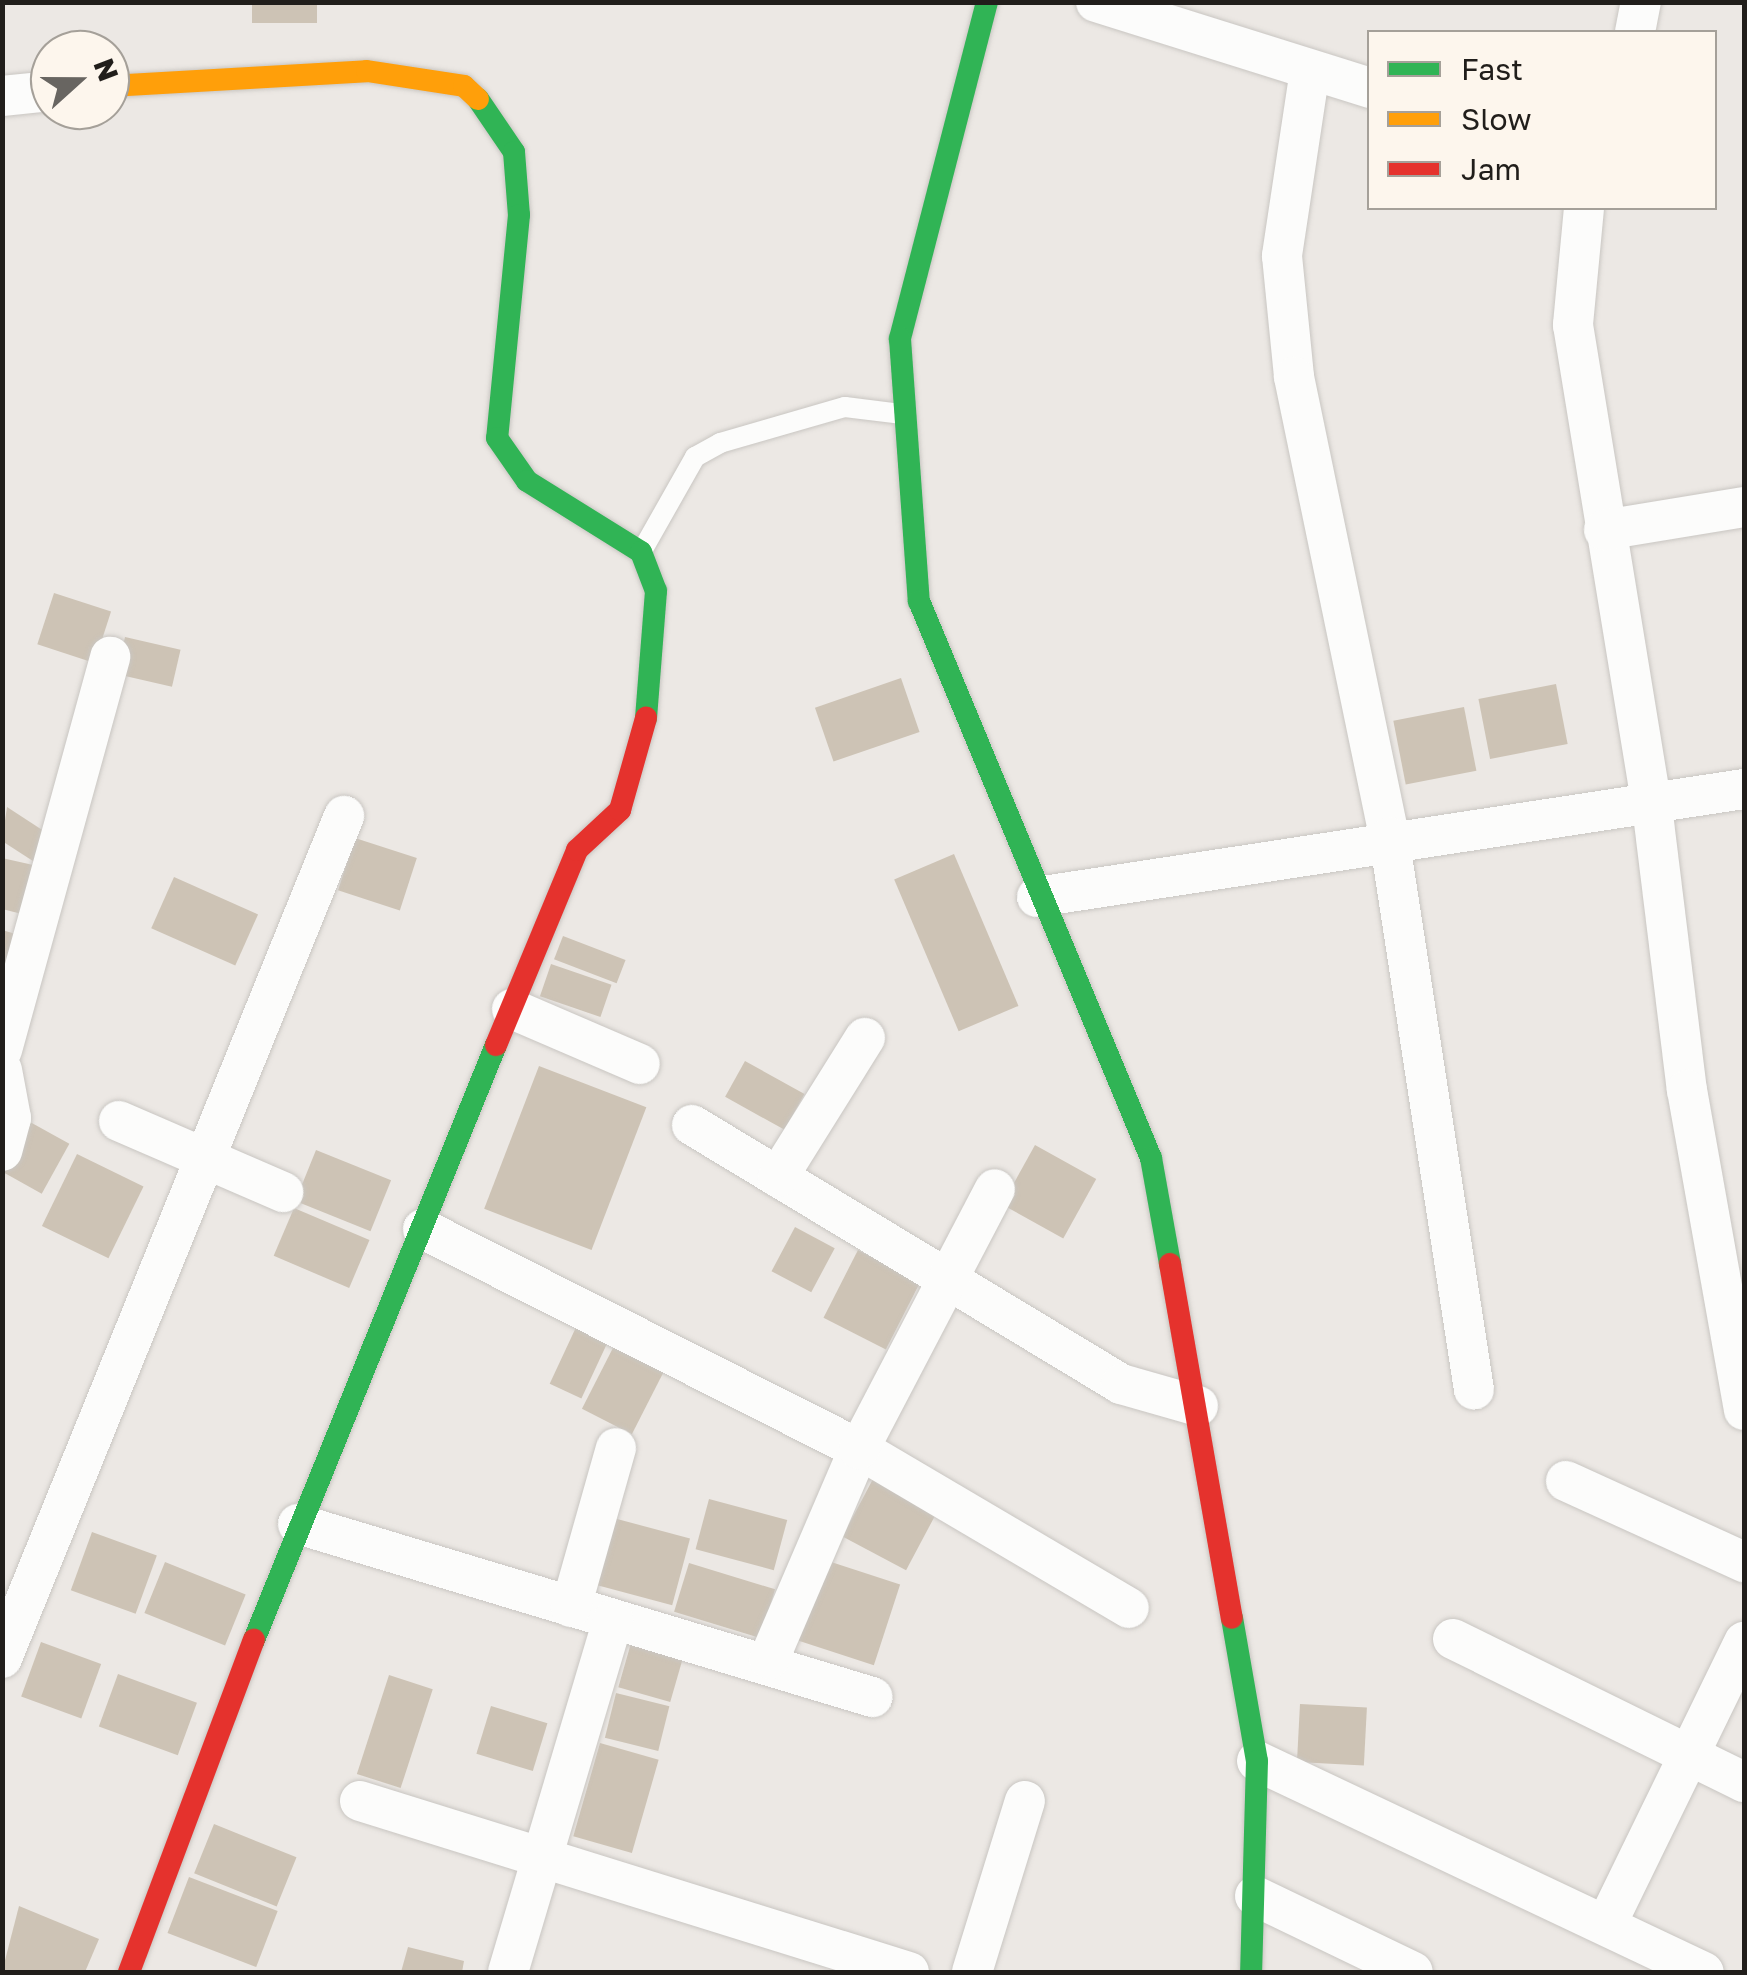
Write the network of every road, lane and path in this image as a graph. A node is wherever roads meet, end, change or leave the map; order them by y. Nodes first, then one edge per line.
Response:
1 (987, 2) edge
2 (1096, 2) edge
3 (1641, 2) edge
4 (1635, 30) edge
5 (1310, 70) junction
6 (130, 85) edge
7 (1367, 87) edge
8 (30, 93) edge
9 (2, 96) edge
10 (1584, 210) edge
11 (903, 414) junction
12 (1744, 507) edge
13 (1604, 530) junction
14 (642, 552) junction
15 (110, 657) dead end
16 (1744, 789) edge
17 (1652, 806) junction
18 (344, 816) dead end
19 (1389, 837) junction
20 (1037, 896) junction
21 (512, 1009) junction
22 (865, 1038) dead end
23 (2, 1050) edge
24 (640, 1064) dead end
25 (2, 1070) edge
26 (119, 1121) dead end
27 (692, 1125) dead end
28 (2, 1151) edge
29 (205, 1158) junction
30 (778, 1176) junction
31 (995, 1189) dead end
32 (283, 1192) dead end
33 (423, 1229) junction
34 (951, 1280) junction
35 (1735, 1314) edge
36 (1474, 1390) dead end
37 (1198, 1406) junction
38 (1744, 1410) edge
39 (616, 1448) dead end
40 (860, 1449) junction
41 (1566, 1481) dead end
42 (298, 1524) junction
43 (1744, 1562) edge
44 (571, 1606) junction
45 (1129, 1608) dead end
46 (612, 1619) junction
47 (1453, 1639) dead end
48 (1744, 1642) edge
49 (2, 1658) edge
50 (769, 1659) junction
51 (872, 1697) dead end
52 (1689, 1754) junction
53 (1257, 1761) junction
54 (1744, 1782) edge
55 (360, 1801) dead end
56 (1025, 1801) dead end
57 (541, 1863) junction
58 (1255, 1896) junction
59 (1607, 1922) junction
60 (1687, 1969) edge
61 (130, 1972) edge
62 (508, 1972) edge
63 (910, 1972) edge
64 (972, 1972) edge
65 (1251, 1972) edge
66 (1413, 1972) edge

1 - 11 street
2 - 5 street
3 - 4 street
5 - 7 street
5 - 19 street
6 - 14 street
8 - 9 street
10 - 13 street
11 - 14 lane
11 - 20 street
12 - 13 street
13 - 17 street
14 - 21 street
15 - 23 street
16 - 17 street
17 - 19 street
17 - 35 street
18 - 29 street
19 - 20 street
19 - 36 street
20 - 37 street
21 - 24 street
21 - 33 street
22 - 30 street
25 - 28 street
26 - 29 street
27 - 30 street
29 - 32 street
29 - 49 street
30 - 34 street
31 - 34 street
33 - 40 street
33 - 42 street
34 - 37 street
34 - 40 street
35 - 38 street
37 - 53 street
39 - 44 street
40 - 45 street
40 - 50 street
41 - 43 street
42 - 44 street
42 - 61 street
44 - 46 street
46 - 50 street
46 - 57 street
47 - 52 street
48 - 52 street
50 - 51 street
52 - 54 street
52 - 59 street
53 - 58 street
53 - 59 street
55 - 57 street
56 - 64 street
57 - 62 street
57 - 63 street
58 - 65 street
58 - 66 street
59 - 60 street

